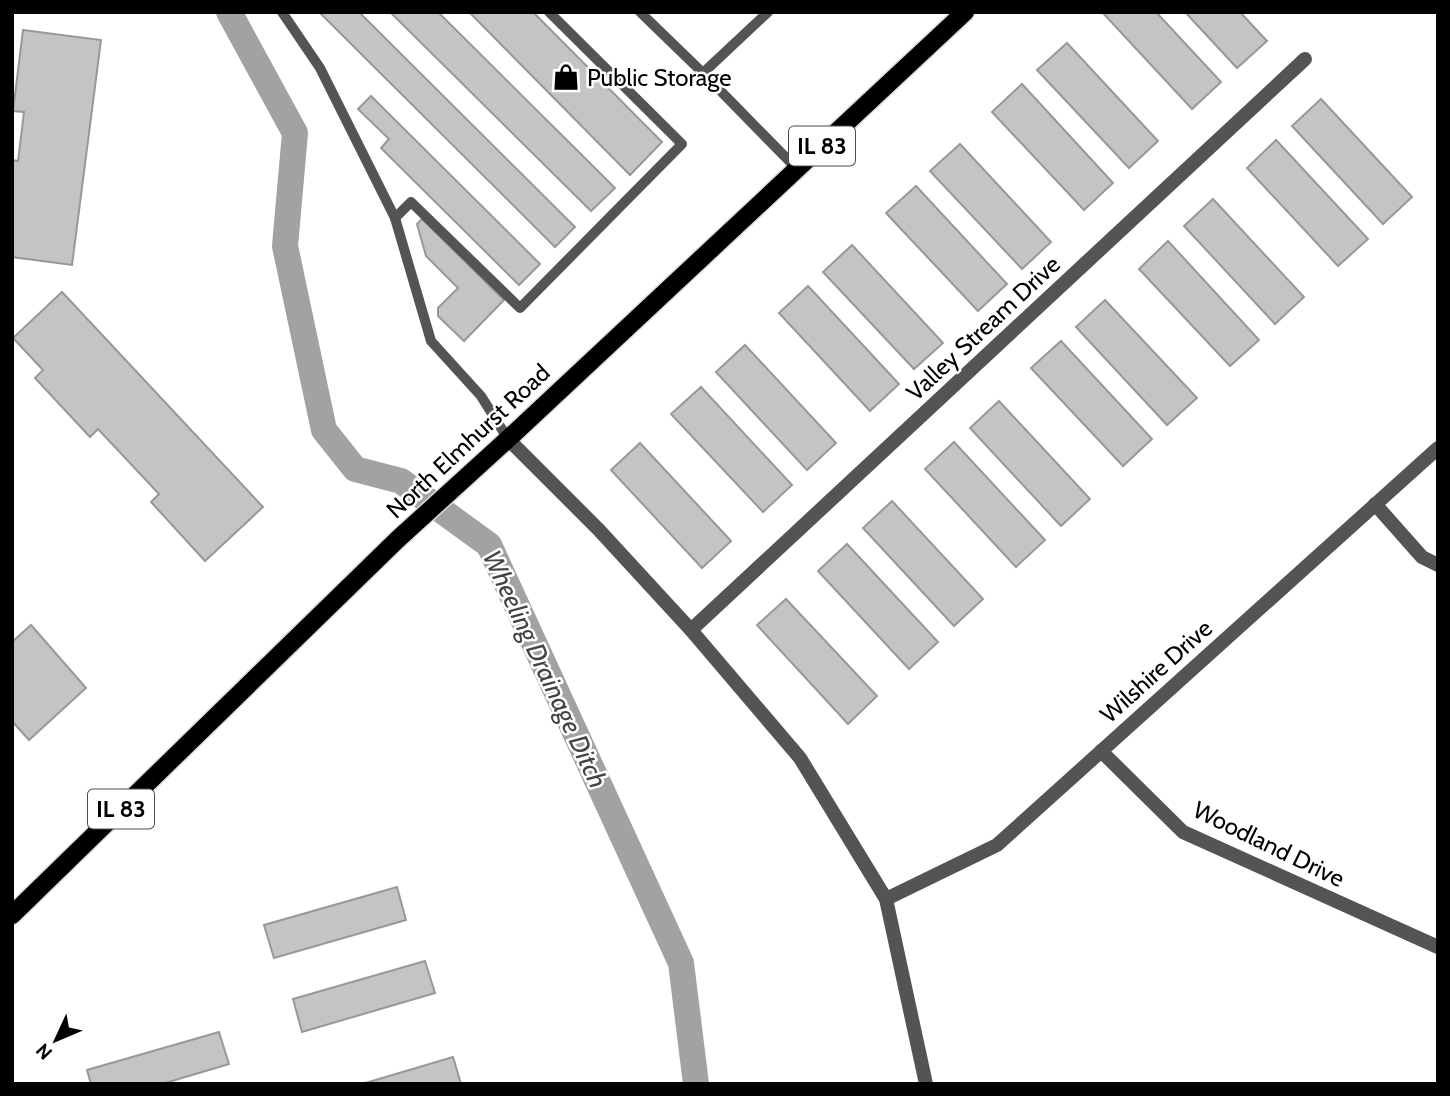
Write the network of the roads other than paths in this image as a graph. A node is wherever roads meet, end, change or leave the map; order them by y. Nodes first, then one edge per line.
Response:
1 (282, 12) edge
2 (550, 12) edge
3 (640, 12) edge
4 (768, 12) edge
5 (965, 12) edge
6 (1305, 59) dead end
7 (703, 73) junction
8 (797, 169) junction
9 (395, 218) junction
10 (508, 439) junction
11 (1438, 448) edge
12 (1375, 504) junction
13 (1438, 565) edge
14 (691, 630) junction
15 (1101, 751) junction
16 (886, 899) junction
17 (12, 915) edge
18 (1438, 947) edge
19 (926, 1084) edge

1 - 9 lane
2 - 9 lane
3 - 7 lane
4 - 7 lane
5 - 8 main road, North Elmhurst Road / IL 83
6 - 14 street, Valley Stream Drive
7 - 8 lane
8 - 10 main road, North Elmhurst Road / IL 83
9 - 10 lane
10 - 14 street
10 - 17 main road, North Elmhurst Road / IL 83
11 - 12 street, Wilshire Drive
12 - 13 street
12 - 15 street, Wilshire Drive
14 - 16 street
15 - 16 street, Wilshire Drive
15 - 18 street, Woodland Drive
16 - 19 street

